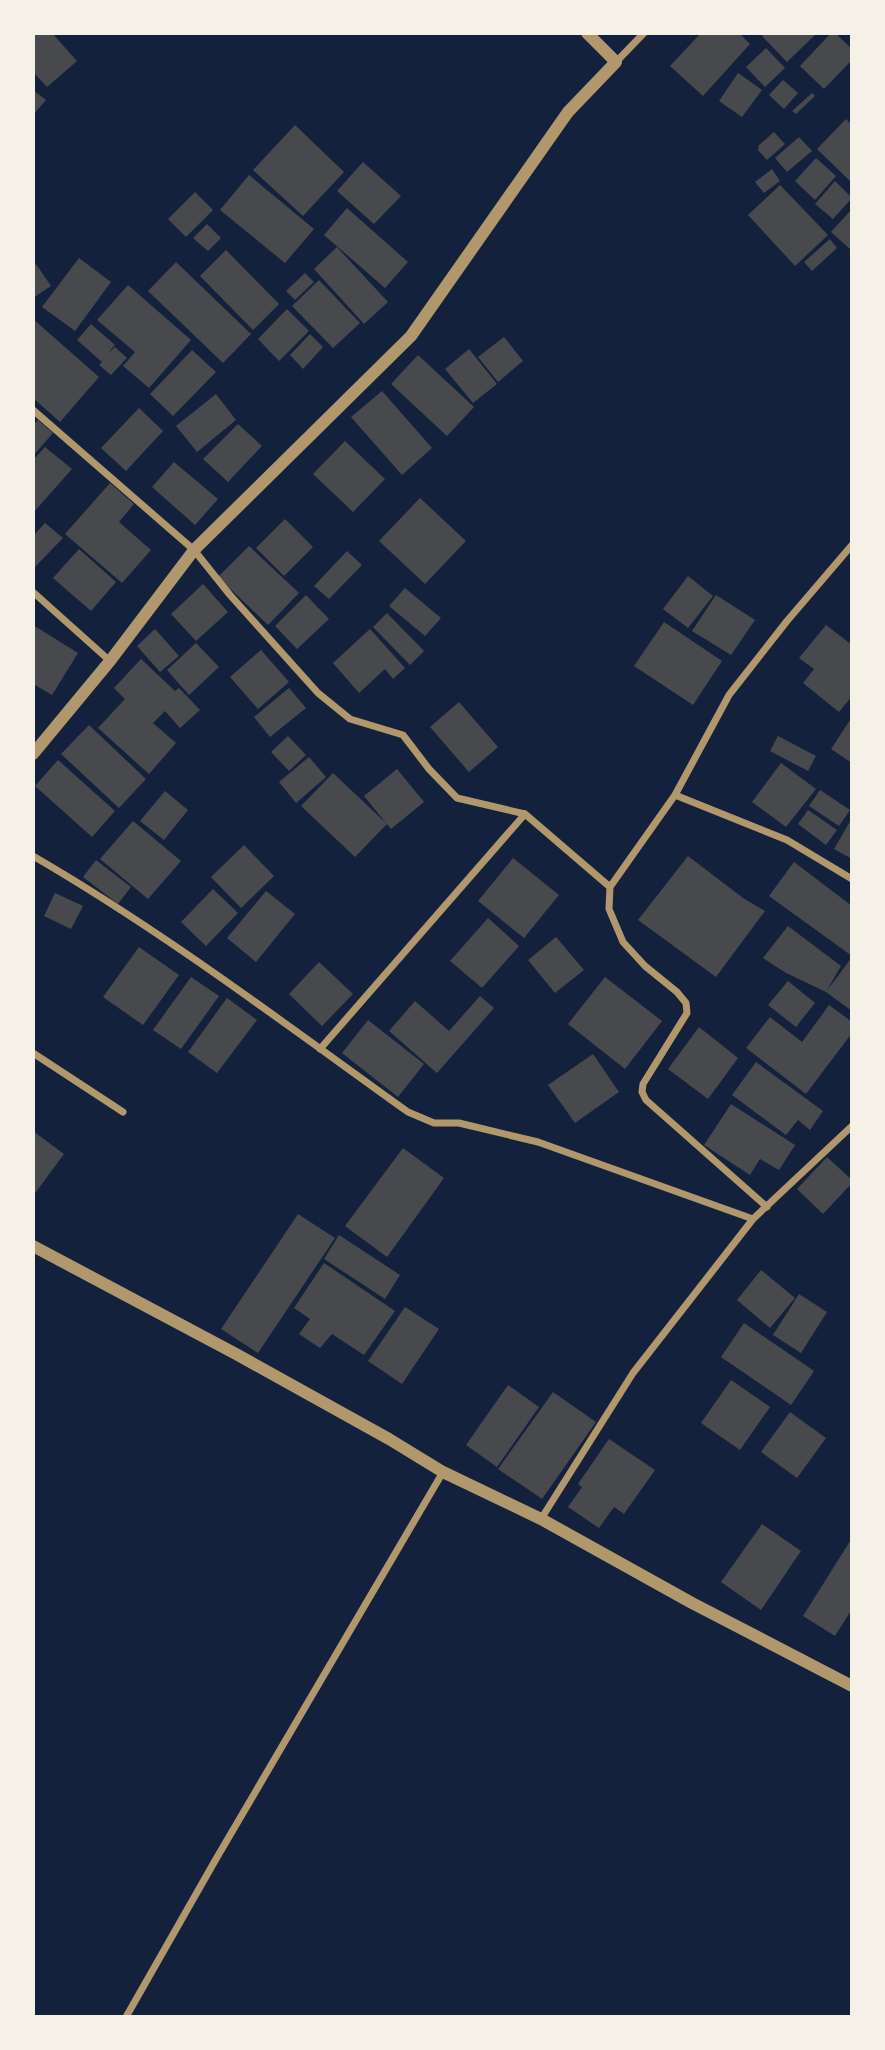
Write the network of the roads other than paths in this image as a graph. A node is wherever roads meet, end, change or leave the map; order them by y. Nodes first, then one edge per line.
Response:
1 (587, 33) edge
2 (644, 33) edge
3 (617, 62) junction
4 (33, 410) edge
5 (852, 545) edge
6 (194, 550) junction
7 (33, 592) edge
8 (110, 660) junction
9 (33, 754) edge
10 (675, 795) junction
11 (525, 814) junction
12 (33, 856) edge
13 (852, 879) edge
14 (610, 887) junction
15 (320, 1049) junction
16 (33, 1053) edge
17 (123, 1112) dead end
18 (852, 1126) edge
19 (767, 1207) junction
20 (753, 1219) junction
21 (33, 1246) edge
22 (443, 1472) junction
23 (541, 1519) junction
24 (852, 1686) edge
25 (126, 2017) edge

1 - 3 street
2 - 3 street
3 - 6 street
4 - 6 street
5 - 10 street
6 - 8 street
6 - 11 street
7 - 8 street
8 - 9 street
10 - 13 street
10 - 14 street
11 - 14 street
11 - 15 street
12 - 15 street
14 - 19 street
15 - 20 street
16 - 17 street
18 - 19 street
19 - 20 street
20 - 23 street
21 - 22 street
22 - 23 street
22 - 25 street
23 - 24 street

